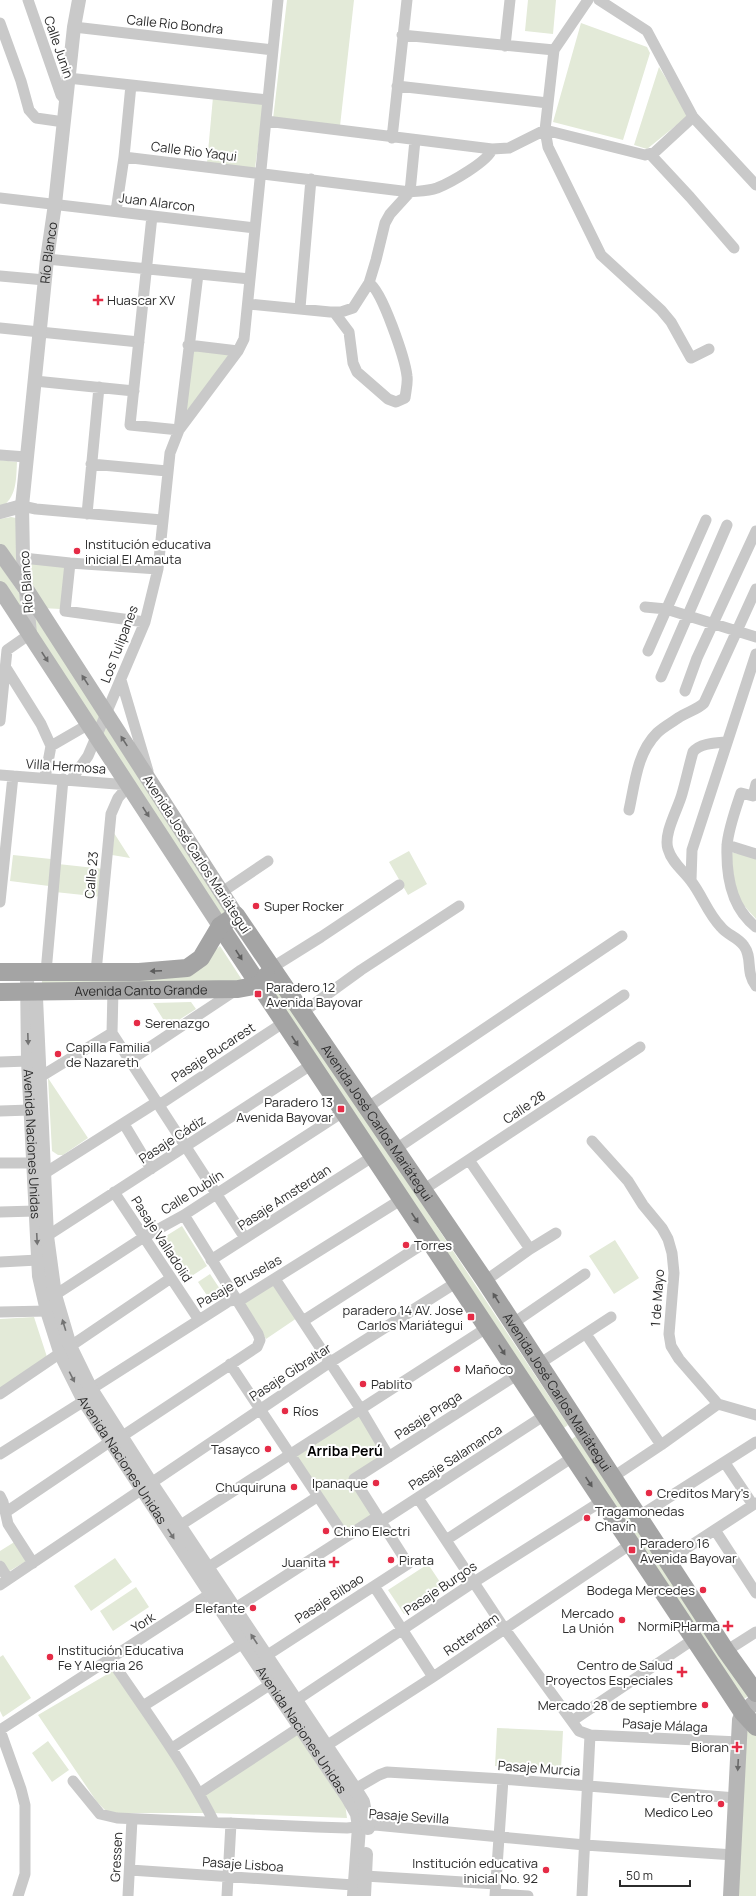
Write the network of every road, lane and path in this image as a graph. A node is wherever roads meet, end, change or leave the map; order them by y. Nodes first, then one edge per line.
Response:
1 (28, 0) edge
2 (79, 0) edge
3 (278, 0) edge
4 (407, 0) edge
5 (510, 0) edge
6 (588, 0) edge
7 (599, 0) edge
8 (0, 23) edge
9 (74, 27) junction
10 (402, 35) junction
11 (505, 46) junction
12 (274, 50) junction
13 (554, 50) junction
14 (68, 78) junction
15 (131, 85) junction
16 (397, 86) junction
17 (268, 100) junction
18 (66, 101) junction
19 (548, 103) junction
20 (693, 117) junction
21 (266, 121) junction
22 (64, 122) junction
23 (545, 130) junction
24 (392, 138) junction
25 (415, 140) junction
26 (492, 149) junction
27 (651, 155) junction
28 (124, 157) junction
29 (261, 172) junction
30 (311, 179) junction
31 (756, 185) edge
32 (410, 192) junction
33 (0, 198) edge
34 (55, 204) junction
35 (116, 211) junction
36 (152, 216) junction
37 (255, 228) junction
38 (734, 248) dead end
39 (47, 259) junction
40 (148, 269) junction
41 (198, 274) junction
42 (0, 276) edge
43 (45, 280) junction
44 (250, 280) junction
45 (368, 283) junction
46 (248, 304) junction
47 (300, 308) junction
48 (334, 312) junction
49 (0, 328) edge
50 (39, 333) junction
51 (140, 342) junction
52 (188, 345) junction
53 (709, 348) dead end
54 (238, 351) junction
55 (34, 381) junction
56 (99, 387) junction
57 (134, 391) junction
58 (179, 430) junction
59 (0, 455) edge
60 (26, 457) junction
61 (91, 464) junction
62 (167, 471) junction
63 (22, 506) junction
64 (0, 512) edge
65 (87, 514) junction
66 (162, 520) junction
67 (706, 520) dead end
68 (727, 525) dead end
69 (756, 531) edge
70 (0, 552) edge
71 (23, 558) junction
72 (70, 564) junction
73 (158, 569) junction
74 (26, 589) junction
75 (756, 589) edge
76 (1, 592) edge
77 (644, 607) dead end
78 (666, 609) junction
79 (689, 616) junction
80 (145, 622) junction
81 (713, 625) junction
82 (738, 631) junction
83 (30, 634) junction
84 (756, 637) edge
85 (4, 650) edge
86 (648, 650) dead end
87 (756, 654) edge
88 (6, 668) junction
89 (662, 677) dead end
90 (121, 680) junction
91 (685, 691) dead end
92 (106, 713) junction
93 (0, 722) edge
94 (93, 729) junction
95 (727, 742) junction
96 (51, 746) junction
97 (0, 775) edge
98 (13, 776) junction
99 (45, 778) junction
100 (67, 780) junction
101 (756, 784) edge
102 (152, 785) junction
103 (129, 786) junction
104 (755, 796) edge
105 (629, 810) dead end
106 (727, 845) junction
107 (756, 854) edge
108 (268, 861) dead end
109 (691, 880) junction
110 (399, 885) dead end
111 (222, 892) junction
112 (0, 902) edge
113 (459, 906) dead end
114 (236, 915) junction
115 (220, 926) junction
116 (756, 927) edge
117 (622, 936) dead end
118 (273, 967) junction
119 (0, 972) edge
120 (36, 972) junction
121 (96, 972) junction
122 (259, 984) junction
123 (756, 986) edge
124 (238, 989) junction
125 (113, 990) junction
126 (32, 991) junction
127 (0, 992) edge
128 (624, 995) dead end
129 (303, 1012) junction
130 (283, 1023) junction
131 (112, 1033) junction
132 (640, 1047) dead end
133 (28, 1061) junction
134 (129, 1061) junction
135 (0, 1062) edge
136 (311, 1065) junction
137 (40, 1077) junction
138 (158, 1103) junction
139 (368, 1107) junction
140 (30, 1110) junction
141 (0, 1111) edge
142 (343, 1112) junction
143 (124, 1124) junction
144 (592, 1140) dead end
145 (186, 1146) junction
146 (396, 1149) junction
147 (372, 1157) junction
148 (470, 1160) junction
149 (0, 1163) edge
150 (151, 1168) junction
151 (38, 1170) junction
152 (423, 1190) junction
153 (114, 1192) junction
154 (216, 1194) junction
155 (402, 1199) junction
156 (35, 1211) junction
157 (0, 1212) edge
158 (184, 1215) junction
159 (556, 1233) dead end
160 (48, 1236) junction
161 (144, 1237) junction
162 (245, 1238) junction
163 (429, 1240) junction
164 (530, 1249) junction
165 (38, 1260) junction
166 (211, 1260) junction
167 (0, 1262) edge
168 (585, 1274) dead end
169 (171, 1278) junction
170 (275, 1278) junction
171 (485, 1281) junction
172 (457, 1282) junction
173 (55, 1295) junction
174 (236, 1300) junction
175 (47, 1311) junction
176 (0, 1312) edge
177 (610, 1317) dead end
178 (199, 1320) junction
179 (303, 1321) junction
180 (512, 1324) junction
181 (488, 1327) junction
182 (586, 1334) junction
183 (66, 1350) junction
184 (329, 1363) junction
185 (230, 1364) junction
186 (538, 1364) junction
187 (518, 1374) junction
188 (0, 1394) edge
189 (88, 1395) junction
190 (718, 1404) junction
191 (360, 1408) junction
192 (260, 1409) junction
193 (545, 1415) junction
194 (756, 1415) edge
195 (580, 1427) junction
196 (116, 1439) junction
197 (561, 1439) junction
198 (756, 1442) edge
199 (661, 1445) junction
200 (0, 1454) edge
201 (289, 1455) junction
202 (390, 1456) junction
203 (573, 1457) junction
204 (725, 1463) junction
205 (613, 1477) junction
206 (146, 1486) junction
207 (0, 1496) edge
208 (317, 1497) junction
209 (418, 1498) junction
210 (602, 1501) junction
211 (755, 1504) edge
212 (6, 1512) junction
213 (638, 1517) junction
214 (379, 1520) junction
215 (179, 1526) junction
216 (715, 1530) junction
217 (345, 1537) junction
218 (446, 1540) junction
219 (631, 1544) junction
220 (667, 1561) junction
221 (33, 1563) junction
222 (0, 1566) edge
223 (207, 1568) junction
224 (4, 1582) edge
225 (474, 1582) junction
226 (374, 1586) junction
227 (215, 1591) junction
228 (756, 1593) edge
229 (234, 1609) junction
230 (504, 1628) junction
231 (403, 1629) junction
232 (756, 1632) edge
233 (694, 1639) junction
234 (242, 1643) junction
235 (726, 1651) junction
236 (266, 1656) junction
237 (111, 1660) junction
238 (433, 1676) junction
239 (271, 1684) junction
240 (756, 1693) edge
241 (295, 1701) junction
242 (143, 1706) junction
243 (750, 1707) edge
244 (572, 1721) junction
245 (300, 1727) junction
246 (756, 1727) edge
247 (0, 1730) edge
248 (590, 1735) junction
249 (739, 1742) junction
250 (326, 1746) junction
251 (172, 1748) junction
252 (503, 1779) junction
253 (73, 1781) dead end
254 (588, 1786) junction
255 (350, 1791) junction
256 (200, 1793) junction
257 (736, 1798) junction
258 (132, 1819) junction
259 (214, 1822) junction
260 (231, 1823) junction
261 (363, 1827) junction
262 (498, 1838) junction
263 (585, 1845) junction
264 (734, 1855) junction
265 (130, 1870) junction
266 (228, 1877) junction
267 (358, 1886) edge
268 (496, 1891) edge
269 (18, 1896) edge
270 (128, 1896) edge
271 (227, 1896) edge
272 (364, 1896) edge
273 (528, 1896) edge
274 (582, 1896) edge
275 (731, 1896) edge

1 - 18 street, Calle Junin
2 - 9 street, Río Blanco
3 - 12 street
4 - 10 street
5 - 11 street
6 - 13 street
7 - 20 street
8 - 22 street
9 - 12 street, Calle Rio Bondra
9 - 14 street, Río Blanco
10 - 11 street
10 - 16 street
11 - 13 street
12 - 17 street
13 - 19 street
14 - 15 street
14 - 18 street, Río Blanco
15 - 17 street
15 - 28 street
16 - 19 street
16 - 24 street
17 - 21 street
18 - 22 street, Río Blanco
19 - 23 street
20 - 27 street
20 - 31 street
21 - 24 street
21 - 29 street
22 - 34 street, Río Blanco
23 - 26 street
23 - 27 street
23 - 53 street
24 - 25 street
25 - 26 street
25 - 32 street
26 - 32 street, Calle Rio Yaqui
27 - 38 street
28 - 29 street, Calle Rio Yaqui
28 - 35 street
29 - 30 street, Calle Rio Yaqui
29 - 37 street
30 - 32 street, Calle Rio Yaqui
30 - 47 street
32 - 45 street
33 - 34 street, Juan Alarcon
34 - 35 street, Juan Alarcon
34 - 39 street, Río Blanco
35 - 36 street, Juan Alarcon
36 - 37 street, Juan Alarcon
36 - 40 street
37 - 44 street
39 - 40 street
39 - 43 street, Río Blanco
40 - 41 street
40 - 51 street
41 - 44 street
41 - 52 street
42 - 43 street
43 - 50 street, Río Blanco
44 - 46 street
45 - 48 street
45 - 48 street
46 - 47 street
46 - 54 street, Los Tulipanes
47 - 48 street
49 - 50 street
50 - 51 street
50 - 55 street, Río Blanco
51 - 57 street
52 - 54 street
52 - 58 street
54 - 58 street, Los Tulipanes
55 - 56 street
55 - 60 street, Río Blanco
56 - 57 street
56 - 61 street
57 - 58 street
58 - 62 street, Los Tulipanes
59 - 60 street
60 - 63 street, Río Blanco
61 - 62 street
61 - 65 street
62 - 66 street, Los Tulipanes
63 - 64 street
63 - 65 street
63 - 71 street, Río Blanco
65 - 66 street
66 - 73 street, Los Tulipanes
67 - 78 street
68 - 79 street
69 - 81 street
70 - 74 main road, Avenida José Carlos Mariátegui
71 - 72 street
71 - 74 street, Río Blanco
72 - 73 street
72 - 80 street
73 - 80 street, Los Tulipanes
74 - 83 street, Río Blanco
92 -> 74 main road, Avenida José Carlos Mariátegui
75 - 82 street
76 - 83 main road, Avenida José Carlos Mariátegui
77 - 78 street
78 - 79 street
78 - 86 street
79 - 81 street
79 - 89 street
80 - 90 street, Los Tulipanes
81 - 82 street
81 - 91 street
82 - 84 street
82 - 105 street
83 - 85 street
83 -> 94 main road, Avenida José Carlos Mariátegui
85 - 88 street
87 - 95 street
88 - 93 street
88 - 96 street
90 - 92 street, Los Tulipanes
90 - 102 street
92 - 94 street, Los Tulipanes
102 -> 92 main road, Avenida José Carlos Mariátegui
94 - 96 street
94 - 100 street, Los Tulipanes
94 - 103 main road, Avenida José Carlos Mariátegui
95 - 109 street
95 - 109 street
96 - 99 street
97 - 98 street, Villa Hermosa
98 - 99 street, Villa Hermosa
98 - 112 street
99 - 100 street, Villa Hermosa
100 - 103 street, Villa Hermosa
100 - 120 street
101 - 104 street
102 - 111 main road, Avenida José Carlos Mariátegui
103 -> 115 main road, Avenida José Carlos Mariátegui
103 - 121 street, Calle 23
104 - 106 street
106 - 107 street
106 - 116 street
108 - 111 street
109 - 123 street
110 - 118 street
111 - 114 main road, Avenida José Carlos Mariátegui
113 - 129 street
114 - 115 main road, Avenida Canto Grande
114 - 118 main road, Avenida José Carlos Mariátegui
115 -> 121 main road, Avenida Canto Grande
115 -> 122 main road, Avenida José Carlos Mariátegui
117 - 139 street
118 - 122 main road
118 - 129 main road, Avenida José Carlos Mariátegui
119 - 120 main road, Avenida Canto Grande
120 - 121 main road, Avenida Canto Grande
120 - 126 street, Avenida Naciones Unidas
122 - 124 main road, Avenida Canto Grande
122 - 130 main road, Avenida José Carlos Mariátegui
124 - 125 main road, Avenida Canto Grande
124 - 134 street
125 - 126 main road, Avenida Canto Grande
125 - 131 street
126 - 127 main road, Avenida Canto Grande
126 -> 133 street, Avenida Naciones Unidas
126 - 137 street, Avenida Naciones Unidas
128 - 146 street
129 - 139 main road, Avenida José Carlos Mariátegui
130 -> 136 main road, Avenida José Carlos Mariátegui
130 - 138 street, Pasaje Bucarest
131 - 134 street
131 - 137 street
132 - 148 street, Calle 28
133 - 135 street
133 - 140 street, Avenida Naciones Unidas
134 - 138 street
136 - 142 main road, Avenida José Carlos Mariátegui
136 - 145 street, Pasaje Cádiz
137 - 151 street, Avenida Naciones Unidas
138 - 143 street, Pasaje Bucarest
138 - 145 street
139 - 146 main road, Avenida José Carlos Mariátegui
140 - 141 street
140 - 151 street, Avenida Naciones Unidas
142 - 147 main road, Avenida José Carlos Mariátegui
142 - 154 street, Calle Dublín
143 - 150 street
143 - 151 street, Pasaje Bucarest
144 - 190 street, 1 de Mayo
145 - 150 street, Pasaje Cádiz
145 - 154 street
146 - 152 main road, Avenida José Carlos Mariátegui
147 - 155 main road, Avenida José Carlos Mariátegui
147 - 162 street, Pasaje Amsterdan
148 - 152 street, Calle 28
148 - 164 street
149 - 151 street
150 - 153 street, Pasaje Cádiz
151 - 156 street, Avenida Naciones Unidas
151 - 160 street, Avenida Naciones Unidas
152 - 171 main road, Avenida José Carlos Mariátegui
153 - 160 street, Pasaje Cádiz
153 - 161 street, Pasaje Valladolid
154 - 158 street, Calle Dublín
154 - 162 street
155 -> 163 main road, Avenida José Carlos Mariátegui
155 - 170 street, Pasaje Bruselas
156 - 157 street
156 -> 165 street, Avenida Naciones Unidas
158 - 161 street, Calle Dublín
158 - 166 street
159 - 164 street
160 - 173 street, Avenida Naciones Unidas
161 - 169 street, Pasaje Valladolid
161 - 173 street, Calle Dublín
162 - 166 street, Pasaje Amsterdan
163 - 172 main road, Avenida José Carlos Mariátegui
163 - 179 street
164 - 171 street
165 - 167 street
165 - 175 street, Avenida Naciones Unidas
166 - 174 street
168 - 180 street
169 - 178 street, Pasaje Valladolid
169 - 183 street
170 - 174 street, Pasaje Bruselas
170 - 179 street
180 -> 171 main road, Avenida José Carlos Mariátegui
172 - 181 main road, Avenida José Carlos Mariátegui
172 - 184 street, Pasaje Gibraltar
183 -> 173 street, Avenida Naciones Unidas
174 - 178 street, Pasaje Bruselas
174 - 185 street
175 - 176 street
175 - 183 street, Avenida Naciones Unidas
177 - 182 street
178 - 189 street, Pasaje Bruselas
179 - 184 street
180 - 186 main road, Avenida José Carlos Mariátegui
181 -> 187 main road, Avenida José Carlos Mariátegui
181 - 191 street
182 - 186 street
182 - 199 street
183 - 188 street
183 - 189 street, Avenida Naciones Unidas
184 - 191 street
184 - 192 street, Pasaje Gibraltar
185 - 192 street
185 - 196 street
186 - 195 main road, Avenida José Carlos Mariátegui
187 - 193 main road, Avenida José Carlos Mariátegui
187 - 202 street, Pasaje Praga
189 - 196 street, Avenida Naciones Unidas
189 - 200 street, Pasaje Bruselas
190 - 194 street
190 - 199 street
191 - 201 street
191 - 202 street
192 - 201 street
192 - 206 street, Pasaje Gibraltar
193 - 197 main road, Avenida José Carlos Mariátegui
193 - 209 street, Pasaje Salamanca
195 - 197 main road
195 - 205 main road, Avenida José Carlos Mariátegui
196 - 206 street, Avenida Naciones Unidas
196 - 212 street
197 - 203 main road, Avenida José Carlos Mariátegui
198 - 204 street
199 - 205 street
201 - 208 street
201 - 215 street
202 - 214 street, Pasaje Praga
203 -> 210 main road, Avenida José Carlos Mariátegui
203 - 218 street
204 - 211 street
204 - 213 street
205 - 213 main road, Avenida José Carlos Mariátegui
206 - 215 street, Avenida Naciones Unidas
206 - 221 street, Pasaje Gibraltar
206 -> 227 street, Avenida Naciones Unidas
207 - 212 street
208 - 217 street
208 - 223 street
209 - 214 street, Pasaje Salamanca
209 - 218 street
210 - 219 main road, Avenida José Carlos Mariátegui
210 - 225 street, Pasaje Burgos
211 - 216 street
212 - 221 street
213 - 220 main road, Avenida José Carlos Mariátegui
214 - 217 street, Pasaje Salamanca
214 - 226 street, Pasaje Bilbao
215 - 223 street, Avenida Naciones Unidas
216 - 220 street
216 - 228 street
217 - 229 street, Pasaje Salamanca
218 - 225 street
219 - 230 street, Rotterdam
219 - 233 main road, Avenida José Carlos Mariátegui
220 - 235 main road, Avenida José Carlos Mariátegui
221 - 224 street, Pasaje Gibraltar
222 - 224 street
223 - 227 street, Avenida Naciones Unidas
225 - 230 street
225 - 231 street, Pasaje Burgos
226 - 231 street
226 - 236 street, Pasaje Bilbao
227 - 229 street, Avenida Naciones Unidas
227 - 234 street, Avenida Naciones Unidas
227 - 237 street, York
236 -> 229 street, Avenida Naciones Unidas
230 - 238 street, Rotterdam
230 - 244 street
231 - 238 street
231 - 241 street, Pasaje Burgos
232 - 235 street
233 - 243 main road, Avenida José Carlos Mariátegui
233 - 244 street
234 - 239 street, Avenida Naciones Unidas
234 - 242 street
235 - 240 main road, Avenida José Carlos Mariátegui
236 - 241 street, Avenida Naciones Unidas
237 - 242 street
237 - 247 street, York
238 - 250 street, Rotterdam
239 - 245 street, Avenida Naciones Unidas
239 - 251 street
241 - 250 street, Avenida Naciones Unidas
242 - 251 street
243 - 246 main road, Avenida José Carlos Mariátegui
243 - 249 main road
244 - 248 street
245 - 255 street, Avenida Naciones Unidas
245 - 256 street
247 - 269 street
248 - 249 street, Pasaje Málaga
248 - 254 street
249 -> 257 main road
250 - 255 street, Avenida Naciones Unidas
251 - 256 street
252 - 254 street, Pasaje Murcia
252 - 255 street, Pasaje Murcia
252 - 262 street
253 - 258 street, Pasaje Sevilla
254 - 257 street, Pasaje Murcia
254 - 263 street
255 - 261 street, Avenida Naciones Unidas
256 - 259 street
257 - 264 main road
258 - 259 street, Pasaje Sevilla
258 - 265 street, Gressen
259 - 260 street, Pasaje Sevilla
260 - 261 street, Pasaje Sevilla
260 - 266 street
261 - 262 street, Pasaje Sevilla
261 - 267 street, Avenida Naciones Unidas
262 - 263 street, Pasaje Sevilla
262 - 268 street
263 - 264 street, Pasaje Sevilla
263 - 274 street
264 - 275 main road
265 - 266 street, Pasaje Lisboa
265 - 270 street, Gressen
266 - 267 street, Pasaje Lisboa
266 - 271 street
267 - 268 street, Pasaje Lisboa
267 - 272 street, Avenida Naciones Unidas
268 - 273 street, Pasaje Lisboa

